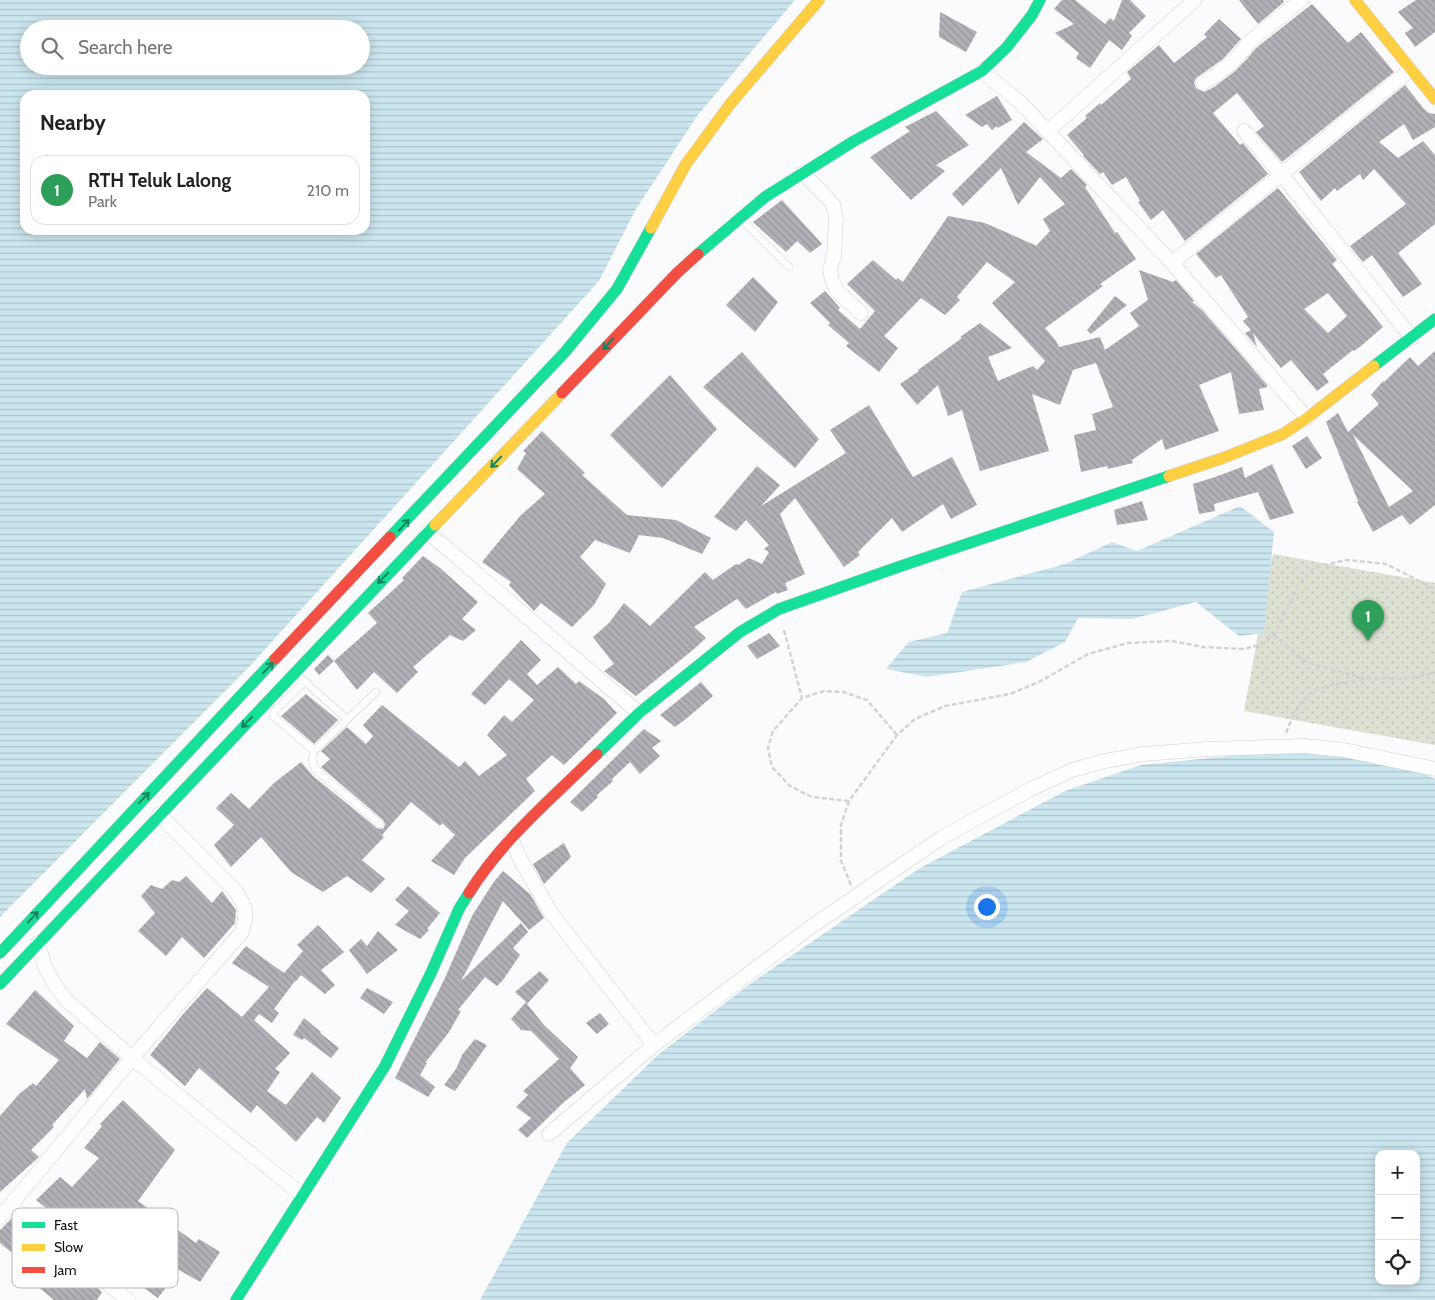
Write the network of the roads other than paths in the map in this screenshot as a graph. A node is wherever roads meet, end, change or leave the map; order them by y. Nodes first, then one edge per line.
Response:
1 (819, 0) edge
2 (1040, 0) edge
3 (1195, 0) edge
4 (1301, 0) edge
5 (1355, 0) edge
6 (1410, 70) junction
7 (982, 71) junction
8 (1203, 83) dead end
9 (1435, 99) edge
10 (1048, 131) junction
11 (1244, 131) dead end
12 (803, 173) junction
13 (1282, 175) junction
14 (740, 218) junction
15 (1172, 263) junction
16 (789, 267) dead end
17 (861, 313) dead end
18 (1435, 319) edge
19 (1412, 338) junction
20 (1308, 418) junction
21 (428, 532) junction
22 (292, 662) junction
23 (304, 682) junction
24 (376, 692) dead end
25 (267, 701) junction
26 (277, 709) junction
27 (639, 713) junction
28 (347, 719) junction
29 (314, 751) junction
30 (1435, 769) edge
31 (159, 814) junction
32 (380, 824) dead end
33 (511, 838) junction
34 (38, 943) junction
35 (0, 953) edge
36 (0, 984) edge
37 (654, 1045) junction
38 (132, 1058) junction
39 (550, 1134) dead end
40 (302, 1195) junction
41 (10, 1205) junction
42 (14, 1208) edge
43 (0, 1218) edge
44 (113, 1288) edge
45 (128, 1300) edge
46 (236, 1300) edge

22 -> 1 main road
2 - 7 main road
3 - 10 street
4 - 8 street
5 - 6 main road
6 - 9 main road
6 - 13 street
7 - 10 street
7 - 12 main road
10 - 15 street
11 - 13 street
12 - 14 main road
12 - 17 street
13 - 15 street
13 - 19 street
14 - 16 lane
14 -> 21 main road
15 - 20 street
18 - 19 main road
19 - 20 main road
20 - 27 main road
21 -> 22 main road
21 - 27 street
22 - 23 lane
22 - 25 main road
35 -> 22 main road
23 - 26 lane
23 - 28 lane
24 - 28 lane
25 - 26 lane
25 -> 31 main road
26 - 29 lane
27 - 33 main road
28 - 29 lane
29 - 32 lane
30 - 37 street
31 - 34 main road
31 - 38 street
33 - 37 street
33 - 40 main road
34 - 36 main road
34 - 38 street
37 - 39 street
38 - 40 street
38 - 41 street
40 - 46 main road
41 - 42 street
41 - 43 street
44 - 45 street

